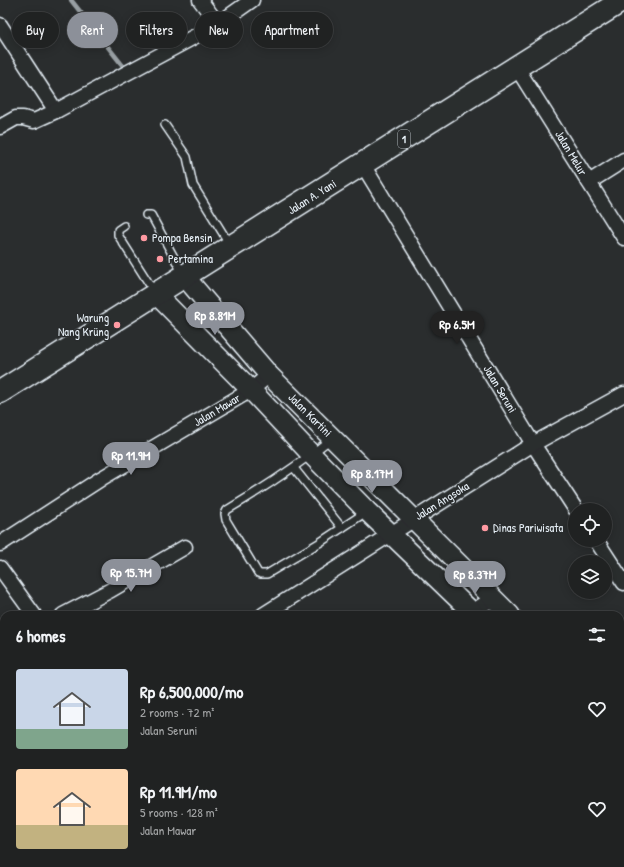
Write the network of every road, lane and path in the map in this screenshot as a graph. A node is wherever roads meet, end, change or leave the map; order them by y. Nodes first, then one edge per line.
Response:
1 (200, 0) edge
2 (252, 0) edge
3 (623, 0) edge
4 (209, 12) edge
5 (235, 12) edge
6 (0, 25) edge
7 (195, 36) edge
8 (517, 68) junction
9 (56, 111) junction
10 (165, 125) dead end
11 (0, 127) edge
12 (624, 160) edge
13 (362, 165) junction
14 (589, 182) junction
15 (146, 215) dead end
16 (124, 226) dead end
17 (624, 238) edge
18 (231, 247) junction
19 (184, 277) junction
20 (156, 294) junction
21 (269, 375) junction
22 (251, 390) junction
23 (0, 392) edge
24 (624, 394) edge
25 (332, 438) junction
26 (533, 444) junction
27 (312, 455) junction
28 (294, 468) junction
29 (571, 503) edge
30 (367, 510) junction
31 (413, 519) junction
32 (342, 528) junction
33 (392, 534) junction
34 (0, 544) edge
35 (184, 547) dead end
36 (601, 547) edge
37 (0, 568) edge
38 (624, 583) edge
39 (493, 598) junction
40 (31, 611) edge
41 (71, 611) edge
42 (269, 611) edge
43 (469, 611) edge
44 (476, 611) edge
45 (506, 611) edge

1 - 4 street
2 - 5 street
3 - 8 highway, Jalan A. Yani / 1
6 - 9 street
7 - 9 street
8 - 13 highway, Jalan A. Yani / 1
8 - 14 street, Jalan Melur
9 - 11 street
10 - 18 lane
12 - 14 street
13 - 18 highway, Jalan A. Yani / 1
13 - 26 street, Jalan Seruni
14 - 17 street, Jalan Melur
15 - 19 lane
16 - 20 lane
18 - 19 highway, Jalan A. Yani / 1
19 - 20 highway, Jalan A. Yani / 1
19 - 21 street, Jalan Kartini
20 - 22 street, Jalan Kartini
20 - 23 highway, Jalan A. Yani / 1
21 - 22 street, Jalan Mawar
21 - 25 street, Jalan Kartini
22 - 27 street, Jalan Kartini
22 - 34 street, Jalan Mawar
24 - 26 street, Jalan Angsoka
25 - 27 lane
25 - 31 street, Jalan Kartini
26 - 29 street, Jalan Seruni
26 - 31 street, Jalan Angsoka
27 - 28 lane
27 - 30 street, Jalan Kartini
28 - 32 lane
28 - 32 lane
30 - 32 lane
30 - 33 street, Jalan Kartini
31 - 33 street, Jalan Angsoka
31 - 39 street, Jalan Kartini
33 - 42 street, Jalan Angsoka
33 - 43 street, Jalan Kartini
35 - 41 street
36 - 38 street
37 - 40 street
39 - 44 street
39 - 45 street, Jalan Kartini

